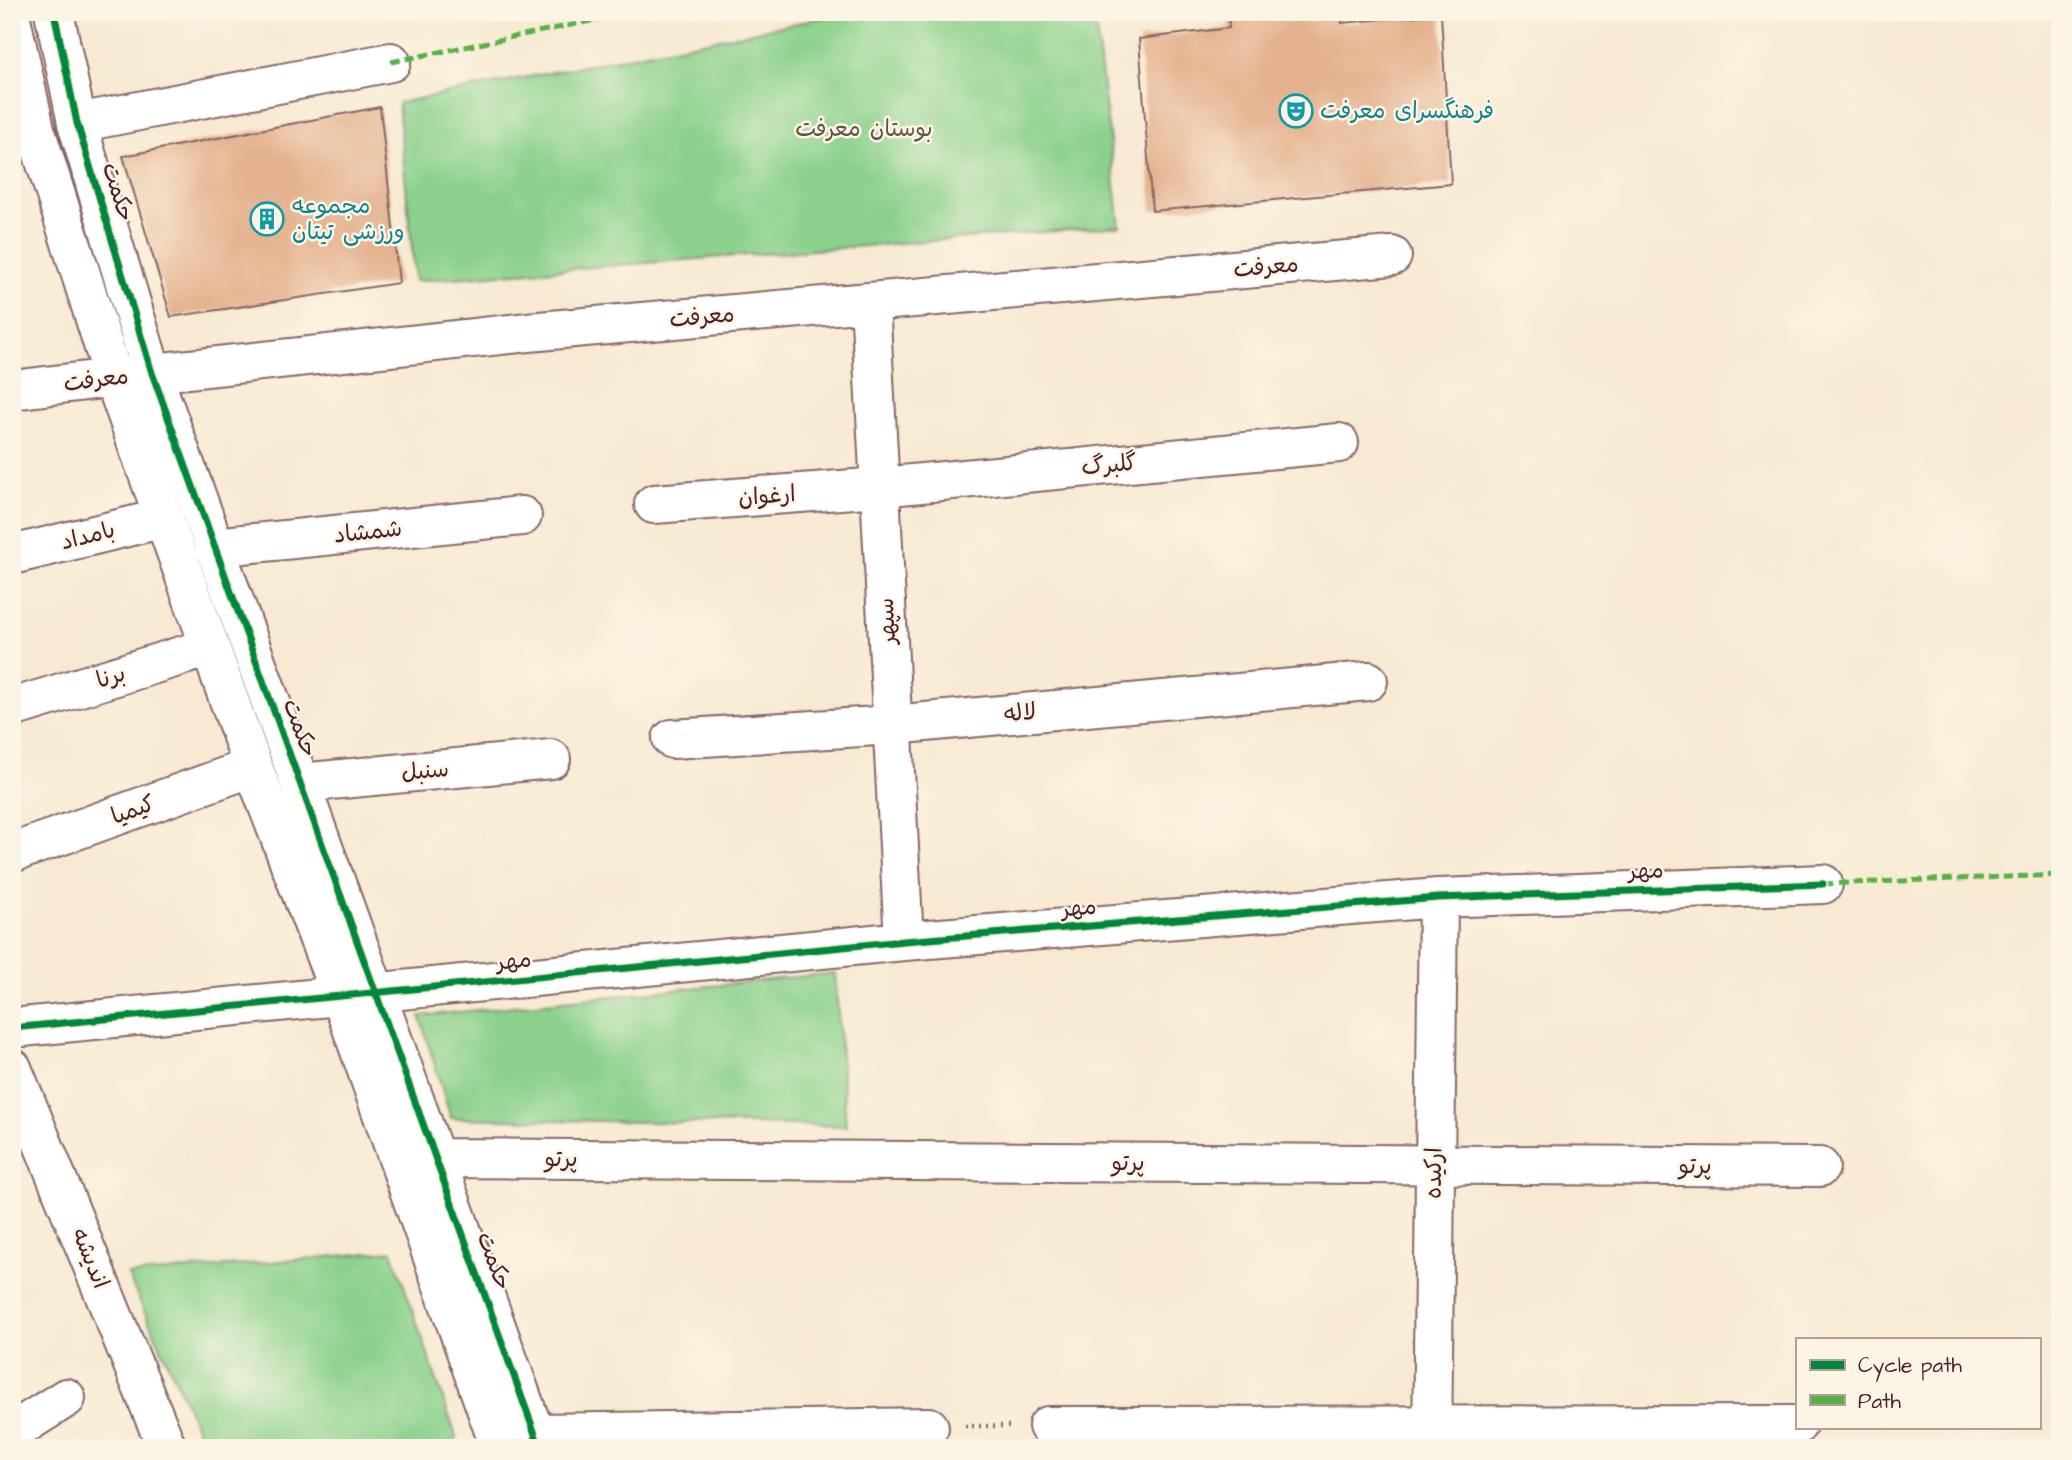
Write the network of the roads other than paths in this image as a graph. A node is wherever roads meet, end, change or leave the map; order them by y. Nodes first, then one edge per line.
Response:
1 (54, 12) edge
2 (12, 23) edge
3 (391, 62) dead end
4 (77, 123) junction
5 (1392, 256) dead end
6 (870, 302) junction
7 (152, 373) junction
8 (114, 379) junction
9 (12, 390) edge
10 (1339, 443) dead end
11 (880, 487) junction
12 (654, 504) dead end
13 (522, 516) dead end
14 (164, 518) junction
15 (214, 547) junction
16 (12, 555) edge
17 (210, 647) junction
18 (1368, 681) dead end
19 (12, 708) edge
20 (893, 725) junction
21 (671, 739) dead end
22 (551, 760) dead end
23 (253, 767) junction
24 (300, 783) junction
25 (12, 853) edge
26 (1823, 884) dead end
27 (1438, 898) junction
28 (904, 941) junction
29 (358, 996) junction
30 (12, 1028) edge
31 (12, 1068) edge
32 (437, 1158) junction
33 (1434, 1165) junction
34 (1819, 1167) dead end
35 (66, 1398) dead end
36 (1048, 1426) road end
37 (1796, 1426) edge
38 (929, 1427) road end
39 (12, 1432) edge
40 (1432, 1436) edge
41 (537, 1440) edge
42 (167, 1448) edge
43 (500, 1448) edge

1 - 4 street, حکمت
2 - 8 street, حکمت
3 - 4 street
4 - 7 street, حکمت
5 - 6 street, معرفت
6 - 7 street, معرفت
6 - 11 street, سپهر
7 - 8 street, معرفت
7 - 15 street, حکمت
8 - 9 street, معرفت
8 - 14 street, حکمت
10 - 11 street, گلبرگ
11 - 12 street, ارغوان
11 - 20 street, سپهر
13 - 15 street, شمشاد
14 - 16 street, بامداد
14 - 17 street, حکمت
15 - 24 street, حکمت
17 - 19 street, برنا
17 - 23 street, حکمت
18 - 20 street, لاله
20 - 21 street, لاله
20 - 28 street, سپهر
22 - 24 street, سنبل
23 - 25 street, کیمیا
23 - 29 street, حکمت
24 - 29 street, حکمت
26 - 27 street, مهر
27 - 28 street, مهر
27 - 33 street, ارکیده
28 - 29 street, مهر
29 - 30 street, مهر
29 - 32 street, حکمت
29 - 43 street, حکمت
31 - 42 street, اندیشه
32 - 33 street, پرتو
32 - 41 street, حکمت
33 - 34 street, پرتو
33 - 40 street, ارکیده
35 - 39 street
36 - 40 street
37 - 40 street
38 - 41 street

